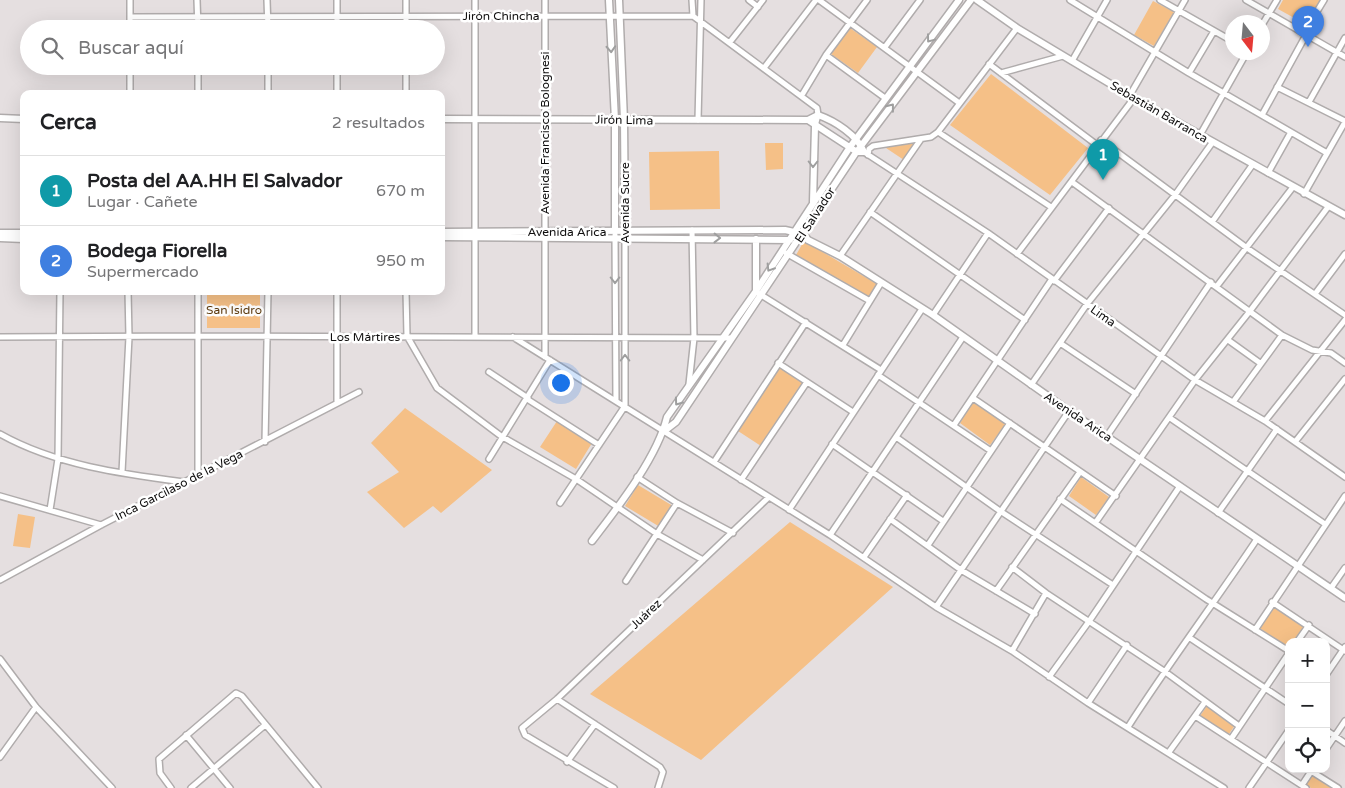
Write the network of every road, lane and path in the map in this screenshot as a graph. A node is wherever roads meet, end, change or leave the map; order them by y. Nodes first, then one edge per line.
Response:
1 (130, 0) edge
2 (198, 0) edge
3 (267, 0) edge
4 (337, 0) edge
5 (406, 0) edge
6 (475, 0) edge
7 (545, 0) edge
8 (609, 0) edge
9 (618, 0) edge
10 (692, 0) edge
11 (702, 0) edge
12 (749, 0) edge
13 (763, 0) edge
14 (818, 0) edge
15 (868, 0) edge
16 (920, 0) edge
17 (959, 0) edge
18 (971, 0) edge
19 (977, 0) edge
20 (1070, 0) edge
21 (1107, 0) edge
22 (1160, 0) edge
23 (1185, 0) edge
24 (1246, 0) edge
25 (1277, 0) edge
26 (1324, 0) edge
27 (758, 7) junction
28 (1179, 10) junction
29 (1269, 13) junction
30 (198, 16) junction
31 (268, 16) junction
32 (337, 16) junction
33 (406, 16) junction
34 (475, 16) junction
35 (545, 16) junction
36 (610, 16) junction
37 (620, 16) junction
38 (693, 16) junction
39 (130, 17) joint
40 (1098, 18) junction
41 (198, 20) edge
42 (268, 20) edge
43 (337, 20) edge
44 (406, 20) edge
45 (702, 22) junction
46 (851, 22) junction
47 (1017, 28) junction
48 (1214, 31) junction
49 (1305, 34) junction
50 (1225, 37) edge
51 (1345, 38) edge
52 (730, 42) junction
53 (885, 47) junction
54 (1337, 52) junction
55 (1155, 53) junction
56 (826, 55) junction
57 (1063, 56) junction
58 (1345, 57) edge
59 (1072, 60) junction
60 (1242, 60) edge
61 (989, 64) junction
62 (909, 66) junction
63 (764, 68) junction
64 (918, 72) junction
65 (1001, 73) junction
66 (1189, 74) junction
67 (130, 75) edge
68 (198, 75) edge
69 (268, 75) edge
70 (337, 75) edge
71 (406, 75) edge
72 (1277, 87) junction
73 (130, 90) edge
74 (198, 90) edge
75 (268, 90) edge
76 (337, 90) edge
77 (406, 90) edge
78 (1223, 94) junction
79 (802, 95) junction
80 (1132, 97) junction
81 (885, 98) junction
82 (958, 102) junction
83 (1309, 102) junction
84 (818, 115) junction
85 (1262, 115) junction
86 (0, 118) edge
87 (20, 118) edge
88 (445, 119) edge
89 (476, 119) junction
90 (546, 119) junction
91 (615, 120) junction
92 (624, 120) junction
93 (698, 120) junction
94 (808, 120) junction
95 (1345, 122) edge
96 (815, 126) junction
97 (938, 132) junction
98 (1291, 132) junction
99 (1200, 135) junction
100 (921, 139) junction
101 (855, 140) junction
102 (1101, 140) junction
103 (1212, 142) junction
104 (1097, 145) junction
105 (850, 147) junction
106 (863, 151) junction
107 (1327, 154) junction
108 (1253, 164) junction
109 (1268, 173) junction
110 (898, 174) junction
111 (1072, 182) junction
112 (1293, 188) junction
113 (1304, 194) junction
114 (1175, 195) junction
115 (813, 202) junction
116 (1328, 206) junction
117 (1051, 207) junction
118 (1109, 208) junction
119 (870, 212) junction
120 (1345, 215) edge
121 (1212, 222) junction
122 (692, 230) junction
123 (794, 230) junction
124 (445, 232) edge
125 (1144, 232) junction
126 (0, 233) edge
127 (20, 233) edge
128 (988, 233) junction
129 (475, 234) junction
130 (545, 234) junction
131 (625, 234) junction
132 (803, 234) junction
133 (615, 235) junction
134 (445, 237) edge
135 (0, 238) edge
136 (692, 238) junction
137 (20, 239) edge
138 (756, 239) junction
139 (788, 239) junction
140 (808, 240) junction
141 (798, 241) junction
142 (1247, 248) junction
143 (781, 250) junction
144 (789, 254) junction
145 (1017, 254) junction
146 (1345, 254) edge
147 (840, 256) junction
148 (1281, 270) junction
149 (959, 275) junction
150 (1053, 280) junction
151 (1210, 282) junction
152 (881, 283) junction
153 (1217, 286) junction
154 (758, 293) junction
155 (1315, 294) junction
156 (60, 295) edge
157 (128, 295) edge
158 (198, 295) edge
159 (268, 295) edge
160 (336, 295) edge
161 (406, 295) edge
162 (870, 301) junction
163 (1087, 304) junction
164 (922, 309) junction
165 (1250, 311) junction
166 (933, 315) junction
167 (1345, 315) edge
168 (1025, 320) junction
169 (1345, 320) edge
170 (806, 322) junction
171 (60, 336) junction
172 (198, 336) junction
173 (268, 336) junction
174 (407, 336) junction
175 (1282, 336) junction
176 (0, 337) edge
177 (129, 337) junction
178 (337, 337) junction
179 (475, 337) junction
180 (513, 337) junction
181 (615, 337) junction
182 (625, 337) junction
183 (963, 337) junction
184 (545, 338) junction
185 (694, 338) junction
186 (730, 338) junction
187 (722, 339) junction
188 (1228, 340) junction
189 (1060, 344) junction
190 (842, 345) junction
191 (1320, 352) junction
192 (1160, 355) junction
193 (544, 357) junction
194 (550, 360) junction
195 (997, 360) junction
196 (778, 363) junction
197 (1345, 363) edge
198 (1260, 364) junction
199 (489, 372) dead end
200 (879, 372) junction
201 (1345, 378) edge
202 (1195, 380) junction
203 (807, 382) junction
204 (1031, 385) junction
205 (689, 387) junction
206 (359, 392) dead end
207 (1136, 394) junction
208 (973, 398) junction
209 (527, 399) junction
210 (616, 401) junction
211 (338, 402) junction
212 (919, 402) junction
213 (1233, 402) junction
214 (625, 406) junction
215 (1069, 411) junction
216 (853, 412) junction
217 (1170, 418) junction
218 (1266, 421) junction
219 (1010, 423) junction
220 (954, 426) junction
221 (1277, 429) junction
222 (664, 432) junction
223 (0, 434) edge
224 (501, 436) junction
225 (1107, 436) junction
226 (896, 437) junction
227 (265, 442) junction
228 (1295, 442) junction
229 (832, 444) junction
230 (599, 445) junction
231 (1045, 446) junction
232 (992, 451) junction
233 (58, 459) junction
234 (489, 459) dead end
235 (1140, 459) junction
236 (714, 462) junction
237 (872, 471) junction
238 (1248, 471) junction
239 (122, 472) junction
240 (1080, 472) junction
241 (1344, 475) edge
242 (198, 476) junction
243 (638, 477) junction
244 (576, 479) junction
245 (742, 480) junction
246 (184, 482) junction
247 (966, 486) junction
248 (1180, 486) junction
249 (907, 495) junction
250 (0, 496) edge
251 (1116, 496) junction
252 (1345, 496) edge
253 (769, 497) junction
254 (1060, 499) junction
255 (560, 503) dead end
256 (677, 503) junction
257 (618, 507) junction
258 (50, 510) junction
259 (789, 510) junction
260 (1000, 511) junction
261 (1218, 513) junction
262 (890, 519) junction
263 (944, 521) junction
264 (1096, 522) junction
265 (1325, 524) junction
266 (101, 525) junction
267 (733, 533) junction
268 (657, 534) junction
269 (1034, 534) junction
270 (830, 535) junction
271 (1257, 539) junction
272 (592, 541) dead end
273 (928, 545) junction
274 (1136, 551) junction
275 (864, 557) junction
276 (703, 560) junction
277 (1297, 564) junction
278 (1012, 567) junction
279 (1345, 568) edge
280 (961, 570) junction
281 (0, 580) edge
282 (626, 581) dead end
283 (1113, 585) junction
284 (1331, 588) junction
285 (996, 591) junction
286 (1046, 593) junction
287 (1345, 598) edge
288 (1272, 602) junction
289 (1213, 603) junction
290 (936, 607) junction
291 (1035, 614) junction
292 (1090, 620) junction
293 (1309, 625) junction
294 (1255, 630) junction
295 (1190, 638) junction
296 (1300, 638) edge
297 (1127, 645) junction
298 (1285, 649) edge
299 (1344, 649) edge
300 (1012, 651) junction
301 (1285, 658) edge
302 (0, 660) edge
303 (1330, 669) edge
304 (1164, 671) junction
305 (1049, 677) junction
306 (1266, 688) junction
307 (557, 698) junction
308 (1285, 701) edge
309 (1205, 702) junction
310 (1088, 703) junction
311 (36, 707) junction
312 (1195, 716) junction
313 (1345, 721) edge
314 (595, 724) junction
315 (265, 725) junction
316 (1239, 726) junction
317 (1128, 727) junction
318 (1330, 733) edge
319 (186, 735) junction
320 (1285, 736) edge
321 (1335, 736) junction
322 (1230, 739) junction
323 (1330, 743) edge
324 (1345, 743) edge
325 (1169, 752) junction
326 (0, 758) edge
327 (567, 762) junction
328 (1266, 762) junction
329 (214, 768) junction
330 (1311, 773) edge
331 (1316, 773) edge
332 (1304, 787) edge
333 (112, 788) edge
334 (171, 788) edge
335 (191, 788) edge
336 (230, 788) edge
337 (318, 788) edge
338 (614, 788) edge
339 (658, 788) edge
340 (1224, 788) edge
341 (1249, 788) edge
342 (1338, 788) edge

1 - 39 street
2 - 30 street
3 - 31 street
4 - 32 street
5 - 33 street
6 - 34 street
7 - 35 street, Avenida Francisco Bolognesi
8 - 36 street, Avenida Sucre
9 - 37 street, Avenida Sucre
10 - 38 street
11 - 45 street
12 - 27 street
13 - 27 street
14 - 46 street
14 - 63 street
15 - 46 street
16 - 53 street
17 -> 62 street, El Salvador
18 - 64 street, El Salvador
19 - 47 street, Sebastián Barranca
20 - 40 street
21 - 40 street
22 - 28 street
23 - 28 street
24 - 29 street
25 - 29 street
26 - 49 street
27 - 52 street
28 - 48 street
28 - 55 street
29 - 49 street
30 - 31 street, Jirón Chincha
30 - 39 street, Jirón Chincha
30 - 41 street
31 - 32 street, Jirón Chincha
31 - 42 street
32 - 33 street, Jirón Chincha
32 - 43 street
33 - 34 street, Jirón Chincha
33 - 44 street
34 - 35 street, Jirón Chincha
34 - 89 street
35 - 36 street, Jirón Chincha
35 - 90 street, Avenida Francisco Bolognesi
36 - 37 street, Jirón Chincha
36 -> 91 street, Avenida Sucre
37 - 38 street, Jirón Chincha
37 - 92 street, Avenida Sucre
38 - 45 street
40 - 55 street
40 - 59 street
45 - 52 street
45 - 93 street
46 - 53 street
46 - 56 street
47 - 57 street, Sebastián Barranca
47 - 61 street
48 - 50 street
48 - 66 street
49 - 54 street
49 - 72 street
51 - 54 street
52 - 63 street
53 - 62 street
54 - 58 street
54 - 83 street
55 - 66 street
55 - 80 street
56 - 79 street
56 - 81 street
57 - 59 street, Sebastián Barranca
57 - 65 street
59 - 80 street, Sebastián Barranca
60 - 78 street
61 - 65 street
61 - 82 street
62 - 64 street
62 - 81 street, El Salvador
63 - 79 street
64 - 82 street
106 -> 64 street, El Salvador
65 - 104 street
66 - 78 street
67 - 73 street
68 - 74 street
69 - 75 street
70 - 76 street
71 - 77 street
72 - 83 street
72 - 85 street
78 - 85 street
78 - 99 street
79 - 84 street
80 - 99 street, Sebastián Barranca
80 - 102 street
81 - 101 street, El Salvador
82 - 97 street
83 - 95 street
84 - 94 street, Jirón Lima
84 - 96 street
84 - 101 street
85 - 98 street
86 - 87 street
88 - 89 street, Jirón Lima
89 - 90 street, Jirón Lima
89 - 129 street
90 - 91 street, Jirón Lima
90 - 130 street, Avenida Francisco Bolognesi
91 - 92 street, Jirón Lima
91 - 133 street, Avenida Sucre
92 - 93 street, Jirón Lima
92 - 131 street, Avenida Sucre
93 - 94 street, Jirón Lima
94 - 96 street
95 - 107 street
96 - 105 street
96 -> 115 street
97 - 100 street
97 - 117 street
98 - 107 street
98 - 109 street
99 - 103 street, Sebastián Barranca
100 - 106 street
100 - 110 street
101 - 105 street, El Salvador
101 - 106 street
102 - 104 street
102 - 114 street
103 - 108 street, Sebastián Barranca
103 - 114 street
104 - 111 street
105 - 106 street
105 - 115 street, El Salvador
106 - 110 street, Lima
106 - 132 street, El Salvador
107 - 113 street
108 - 109 street, Sebastián Barranca
108 - 121 street
109 - 112 street, Sebastián Barranca
110 - 119 street
110 - 128 street, Lima
111 - 117 street
111 - 118 street
112 - 113 street, Sebastián Barranca
112 - 142 street
113 - 116 street, Sebastián Barranca
114 - 121 street
114 - 125 street
115 - 123 street, El Salvador
116 - 120 street, Sebastián Barranca
116 - 148 street
117 - 145 street
118 - 125 street
118 - 150 street
119 - 147 street
119 - 149 street
121 - 142 street
122 - 123 street, Avenida Arica
122 - 131 street, Avenida Arica
122 - 136 street
123 - 132 street, Avenida Arica
123 - 139 street, El Salvador
124 - 129 street, Avenida Arica
125 - 151 street
125 - 163 street
126 - 127 street
128 - 145 street, Lima
128 - 149 street
129 - 130 street, Avenida Arica
129 - 134 street, Avenida Arica
129 - 179 street
130 - 133 street, Avenida Arica
130 - 184 street, Avenida Francisco Bolognesi
131 - 133 street, Avenida Arica
131 - 136 street, Avenida Arica
131 - 182 street, Avenida Sucre
132 - 140 street, Avenida Arica
132 - 141 street, El Salvador
133 -> 181 street, Avenida Sucre
135 - 137 street
136 -> 138 street, Avenida Arica
136 - 185 street
138 - 139 street, Avenida Arica
138 - 154 street
139 - 141 street, Avenida Arica
139 - 143 street, El Salvador
140 - 141 street, Avenida Arica
140 - 147 street, Avenida Arica
141 - 144 street, El Salvador
142 - 148 street
142 - 153 street
143 - 144 street
143 -> 154 street, El Salvador
144 - 154 street, El Salvador
144 - 162 street
145 - 150 street, Lima
146 - 155 street
147 - 152 street, Avenida Arica
148 - 155 street
148 - 165 street
149 - 166 street
149 - 168 street
150 - 163 street, Lima
150 - 168 street
151 - 153 street
151 - 192 street
152 - 162 street
152 - 164 street, Avenida Arica
153 - 165 street
154 - 170 street
154 - 186 street, El Salvador
154 - 187 street, El Salvador
155 - 167 street
156 - 171 street
157 - 177 street
158 - 172 street
159 - 173 street
160 - 178 street
161 - 174 street
162 - 190 street
163 - 189 street
163 - 192 street, Lima
164 - 166 street, Avenida Arica
164 - 200 street
165 - 175 street
165 - 188 street
166 - 183 street, Avenida Arica
168 - 195 street
169 - 191 street
170 - 190 street
170 - 196 street
171 - 176 street, Los Mártires
171 - 177 street, Los Mártires
171 - 233 street
172 - 173 street, Los Mártires
172 - 177 street, Los Mártires
172 - 242 street
173 - 178 street, Los Mártires
173 - 227 street
174 - 178 street, Los Mártires
174 - 179 street, Los Mártires
174 - 224 street
175 - 191 street
175 - 198 street
177 - 239 street
178 - 211 street
179 - 180 street, Los Mártires
180 - 184 street, Los Mártires
180 - 193 street
181 - 182 street, Los Mártires
181 - 184 street, Los Mártires
181 - 210 street, Avenida Sucre
182 - 185 street, Los Mártires
214 -> 182 street, Avenida Sucre
183 - 195 street, Avenida Arica
183 - 212 street
184 - 193 street, Avenida Francisco Bolognesi
185 - 187 street, Los Mártires
185 - 205 street
186 - 187 street, Los Mártires
186 - 222 street, El Salvador
187 - 205 street, El Salvador
188 - 198 street
188 - 202 street
189 - 204 street
189 - 207 street
190 - 200 street
191 - 197 street
191 - 218 street
192 - 202 street, Lima
192 - 207 street
193 - 194 street
194 - 209 street
194 - 210 street
195 - 204 street, Avenida Arica
195 - 208 street
196 - 203 street
196 - 236 street
198 - 213 street
199 - 209 street
200 - 212 street
200 - 216 street
201 - 228 street
202 - 213 street, Lima
202 - 217 street
203 - 216 street
203 - 245 street
204 - 215 street, Avenida Arica
205 -> 222 street, El Salvador
206 - 211 street, Inca Garcilaso de la Vega
207 - 225 street
208 - 219 street
208 - 220 street
209 - 224 street
209 - 230 street
210 - 214 street
211 - 227 street, Inca Garcilaso de la Vega
212 - 220 street
212 - 226 street
213 - 218 street, Lima
214 - 222 street
214 - 230 street
215 - 225 street, Avenida Arica
215 - 231 street
216 - 229 street
217 - 235 street
217 - 238 street
218 - 221 street, Lima
219 - 231 street
219 - 232 street
220 - 232 street
221 - 228 street, Lima
221 - 238 street
222 - 236 street
222 - 243 street, El Salvador
223 - 233 street
224 - 234 street
224 - 244 street
225 - 235 street, Avenida Arica
226 - 237 street
226 - 247 street
227 - 242 street, Inca Garcilaso de la Vega
228 - 241 street, Lima
229 - 237 street
229 - 259 street
230 - 244 street
231 - 240 street
231 - 260 street
232 - 247 street
233 - 239 street
233 - 258 street
235 - 248 street, Avenida Arica
235 - 251 street
236 - 245 street
237 - 249 street
237 - 270 street
238 - 261 street
238 - 265 street
239 - 246 street
240 - 251 street
240 - 254 street
242 - 246 street, Inca Garcilaso de la Vega
243 - 256 street
243 - 257 street, El Salvador
244 - 255 street
244 - 257 street
245 - 253 street
246 - 266 street, Inca Garcilaso de la Vega
247 - 260 street
247 - 263 street
248 - 261 street, Avenida Arica
248 - 274 street
249 - 262 street
249 - 263 street
250 - 258 street
251 - 264 street
252 - 265 street
253 - 259 street
253 - 267 street, Juárez
254 - 264 street
254 - 269 street
256 - 267 street
256 - 268 street
257 - 268 street
257 - 272 street, El Salvador
258 - 266 street
259 - 270 street
260 - 269 street
260 - 280 street
261 - 271 street, Avenida Arica
262 - 273 street
262 - 275 street
263 - 273 street
264 - 274 street
265 - 277 street
266 - 281 street, Inca Garcilaso de la Vega
267 - 276 street, Juárez
268 - 276 street
268 - 282 street
269 - 278 street
269 - 283 street
270 - 275 street
271 - 277 street, Avenida Arica
271 - 289 street
273 - 280 street
274 - 283 street
274 - 289 street
275 - 290 street
276 - 307 street, Juárez
277 - 284 street, Avenida Arica
277 - 288 street
278 - 285 street
278 - 286 street
279 - 284 street
280 - 285 street
280 - 290 street
283 - 292 street
284 - 287 street, Avenida Arica
285 - 291 street
286 - 291 street
286 - 292 street
288 - 293 street
288 - 294 street
289 - 294 street
289 - 295 street
290 - 300 street
291 - 300 street
292 - 297 street
292 - 305 street
293 - 296 street
293 - 299 street
294 - 298 street
295 - 304 street
295 - 306 street
297 - 304 street
297 - 310 street
299 - 303 street
300 - 305 street
301 - 306 street
302 - 311 street
304 - 309 street
304 - 317 street
305 - 310 street
306 - 308 street
306 - 316 street
307 - 314 street
307 - 327 street, Juárez
309 - 312 street
309 - 316 street
310 - 317 street
311 - 326 street
311 - 333 street
312 - 322 street
312 - 325 street
313 - 321 street
314 - 327 street
314 - 339 street
315 - 319 street
315 - 329 street
315 - 337 street
316 - 322 street
317 - 325 street
318 - 321 street
319 - 329 street
319 - 334 street
320 - 328 street
321 - 323 street
321 - 324 street
322 - 328 street
325 - 340 street
327 - 338 street
328 - 332 street
328 - 341 street
329 - 335 street
329 - 336 street
330 - 332 street
331 - 342 street

